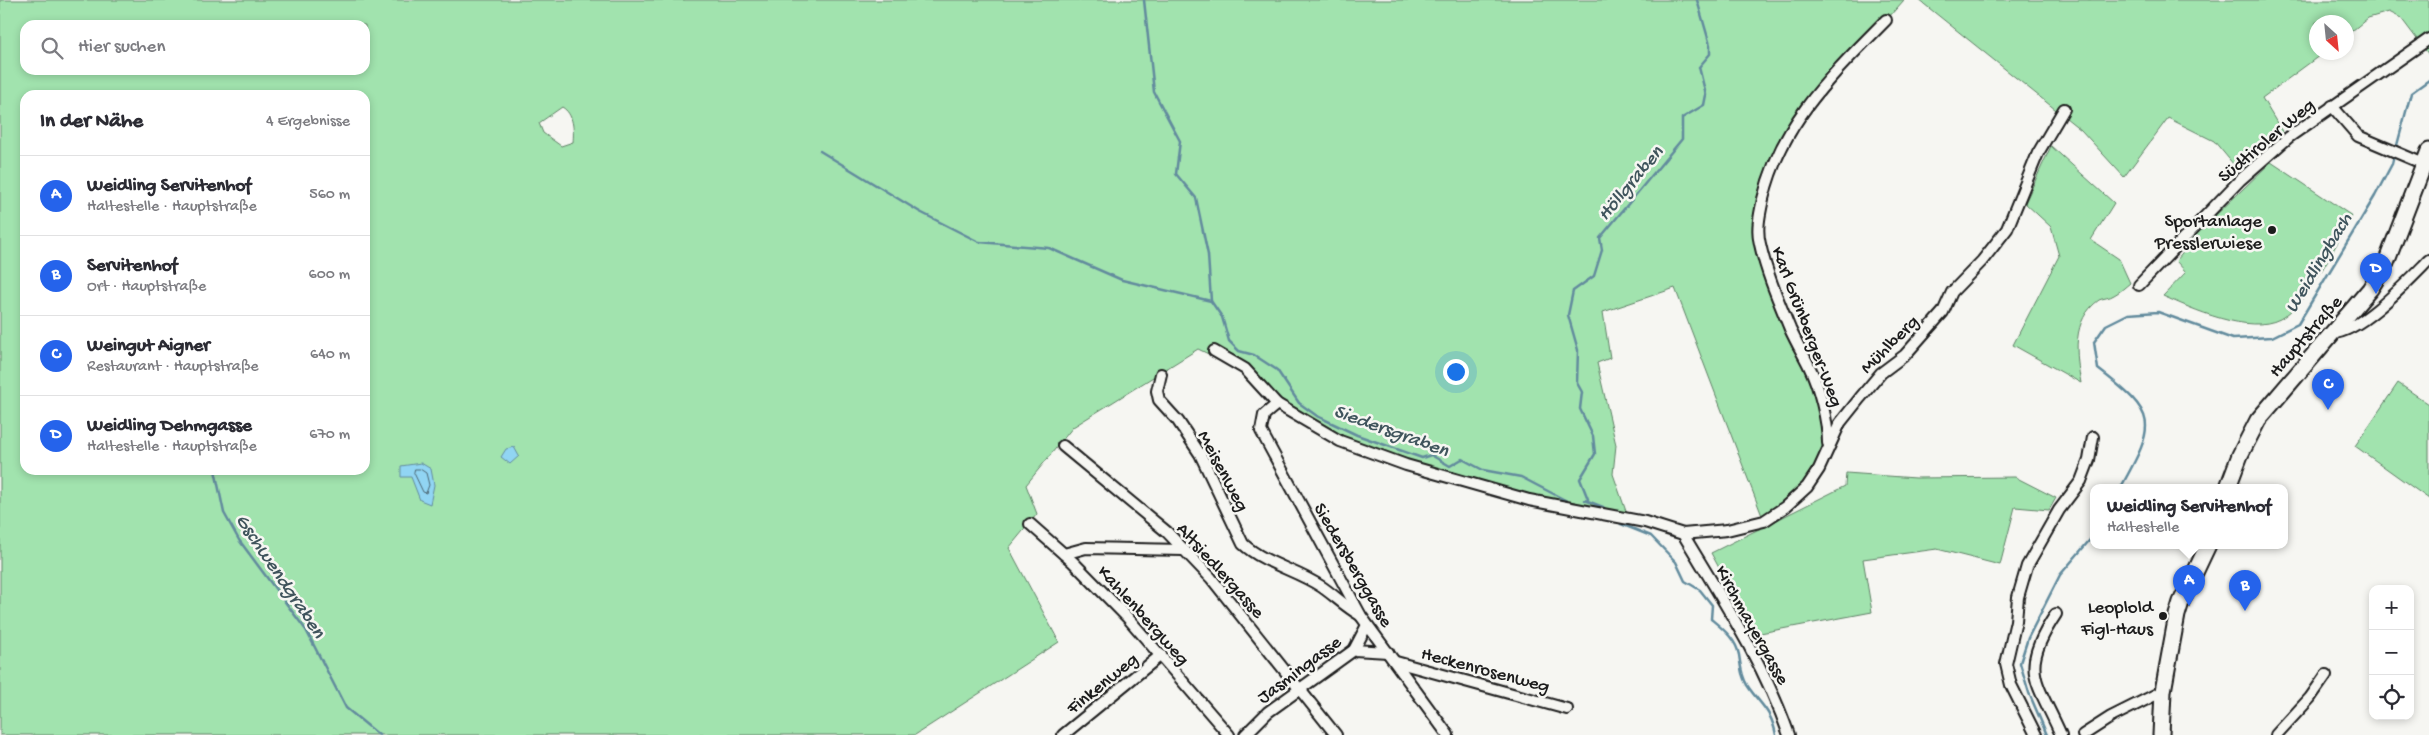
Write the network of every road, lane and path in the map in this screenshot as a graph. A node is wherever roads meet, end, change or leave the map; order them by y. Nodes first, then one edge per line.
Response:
1 (1886, 20) dead end
2 (2429, 39) edge
3 (2332, 106) junction
4 (2064, 109) dead end
5 (2426, 158) edge
6 (2429, 260) edge
7 (2139, 285) dead end
8 (2331, 333) junction
9 (1214, 351) dead end
10 (1161, 374) dead end
11 (1277, 404) junction
12 (2093, 437) dead end
13 (1063, 446) dead end
14 (1828, 447) junction
15 (2229, 484) edge
16 (1030, 524) dead end
17 (1683, 534) junction
18 (2206, 549) edge
19 (1183, 550) junction
20 (1064, 554) junction
21 (2056, 614) dead end
22 (1364, 620) junction
23 (1354, 650) junction
24 (1388, 652) junction
25 (1161, 655) junction
26 (1396, 662) junction
27 (2326, 675) dead end
28 (1301, 689) junction
29 (2163, 691) junction
30 (1567, 709) dead end
31 (1063, 735) edge
32 (1228, 735) edge
33 (1245, 735) edge
34 (1336, 735) edge
35 (1448, 735) edge
36 (1789, 735) edge
37 (2036, 735) edge
38 (2061, 735) edge
39 (2083, 735) edge
40 (2160, 735) edge
41 (2276, 735) edge

1 - 14 street, Karl Grünberger-Weg
2 - 3 street, Südtiroler Weg
3 - 5 street
3 - 7 street, Südtiroler Weg
4 - 14 street, Mühlberg
5 - 8 main road, Hauptstraße
6 - 8 street
8 - 15 main road, Hauptstraße
9 - 11 street
10 - 22 street, Meisenweg
11 - 17 street
11 - 22 street, Siedersberggasse
12 - 37 street
13 - 19 street, Altsiedlergasse
14 - 17 street, Mühlberg
16 - 20 street, Kahlenbergweg
17 - 36 street, Kirchmayergasse
18 - 29 main road
19 - 20 street
19 - 28 street, Altsiedlergasse
20 - 25 street, Kahlenbergweg
21 - 38 street
22 - 23 street, Jasmingasse
22 - 24 street, Siedersberggasse
23 - 24 street
23 - 28 street, Jasmingasse
24 - 26 street, Siedersberggasse
25 - 31 street, Finkenweg
25 - 32 street, Kahlenbergweg
26 - 30 street, Heckenrosenweg
26 - 35 street, Siedersberggasse
27 - 41 street
28 - 33 street, Jasmingasse
28 - 34 street, Altsiedlergasse
29 - 39 street
29 - 40 main road

